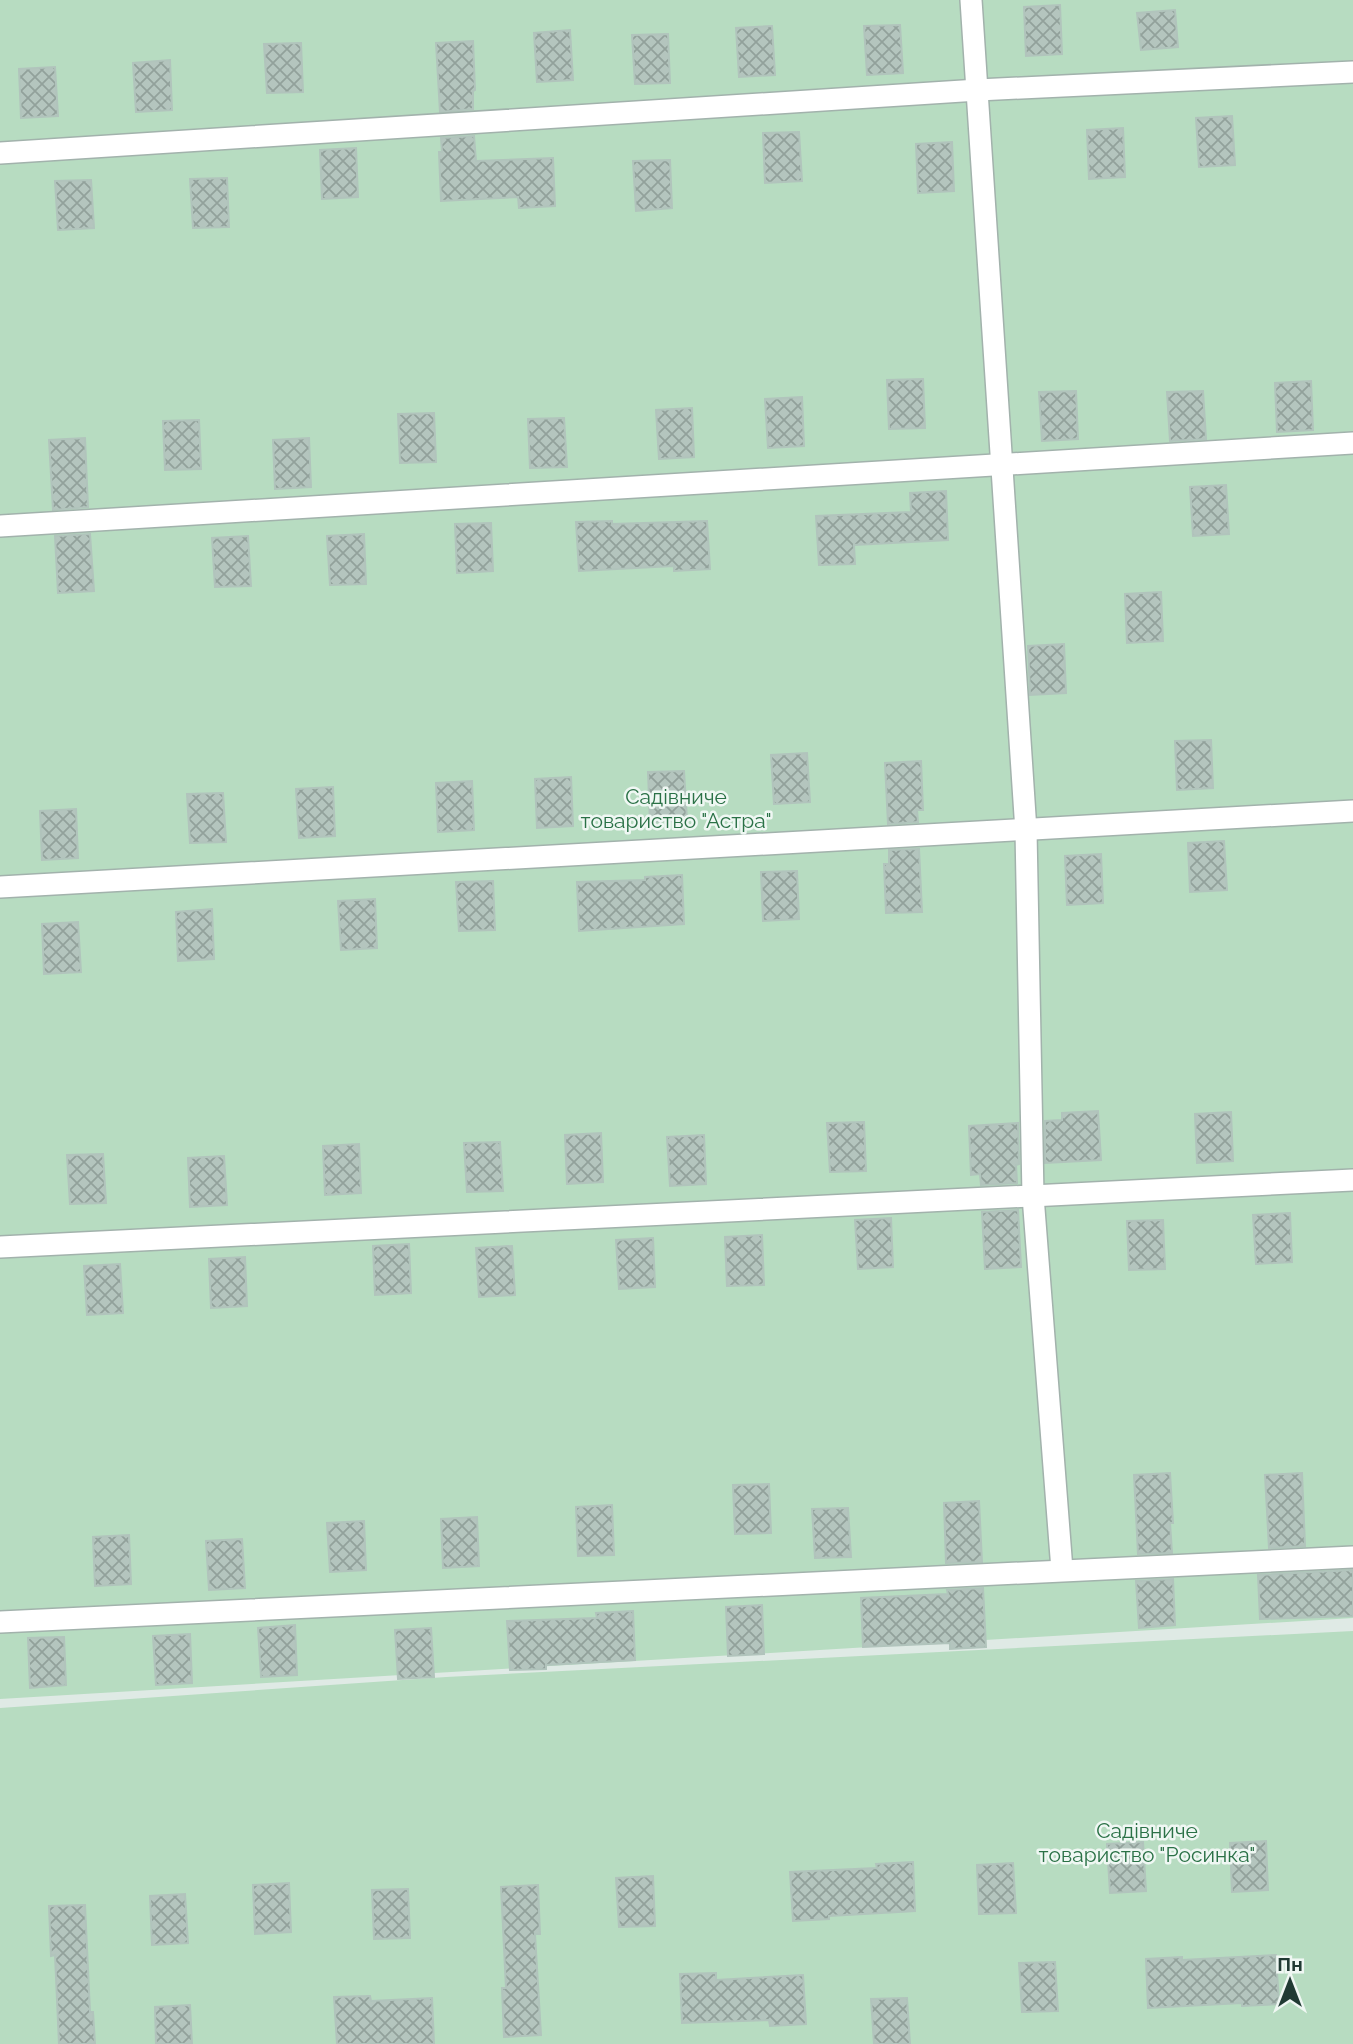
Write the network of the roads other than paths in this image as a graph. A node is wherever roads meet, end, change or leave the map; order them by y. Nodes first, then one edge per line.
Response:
1 (971, 0) edge
2 (1353, 72) edge
3 (978, 90) junction
4 (0, 153) edge
5 (1353, 443) edge
6 (1002, 464) junction
7 (0, 526) edge
8 (1353, 811) edge
9 (1026, 831) junction
10 (0, 887) edge
11 (1353, 1180) edge
12 (1033, 1196) junction
13 (0, 1247) edge
14 (1353, 1557) edge
15 (1062, 1570) junction
16 (0, 1622) edge

1 - 3 street
2 - 3 street
3 - 4 street
3 - 6 street
5 - 6 street
6 - 7 street
6 - 9 street
8 - 9 street
9 - 10 street
9 - 12 street
11 - 12 street
12 - 13 street
12 - 15 street
14 - 15 street
15 - 16 street

